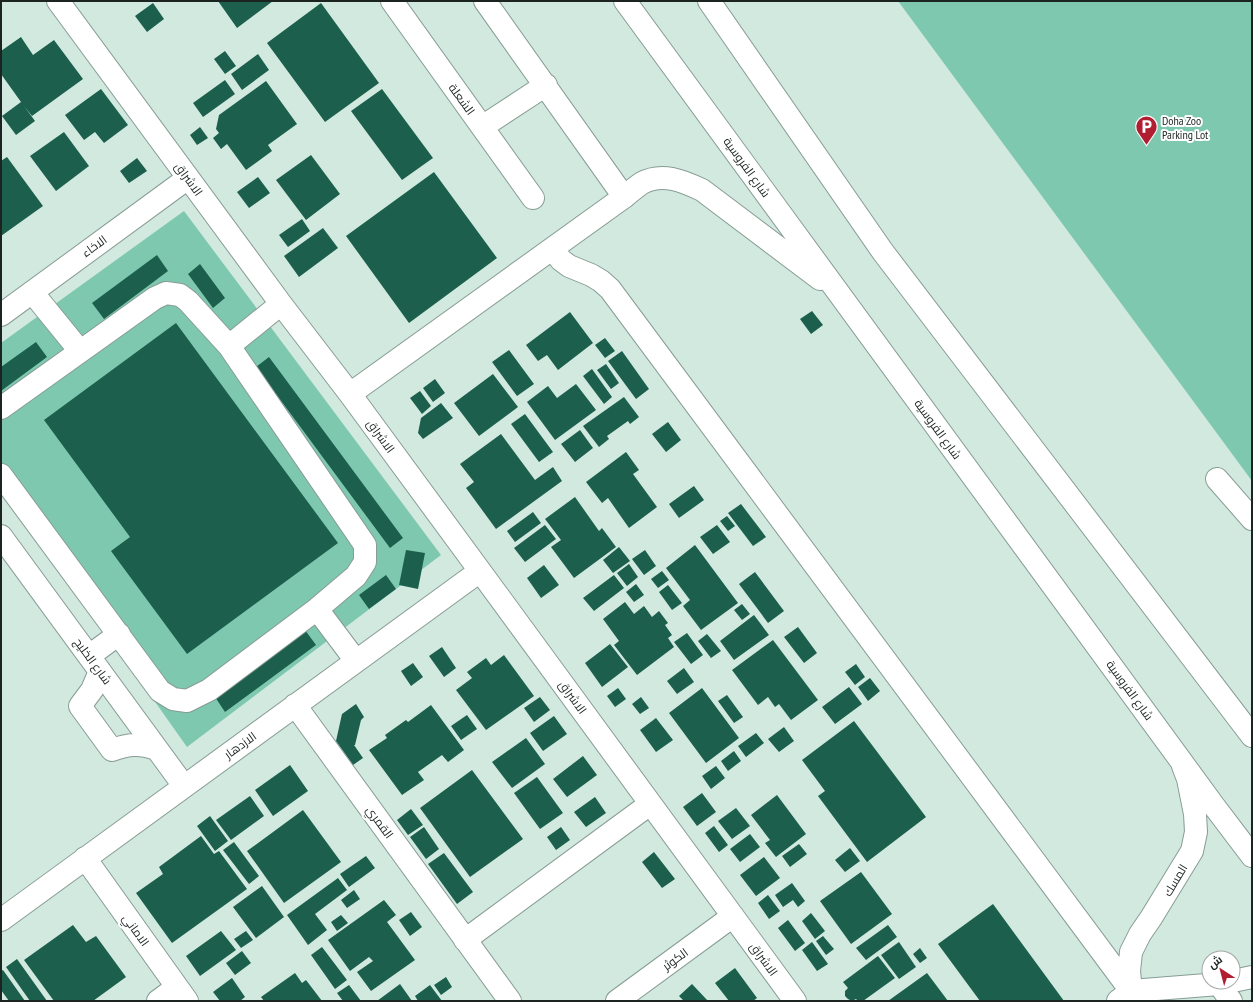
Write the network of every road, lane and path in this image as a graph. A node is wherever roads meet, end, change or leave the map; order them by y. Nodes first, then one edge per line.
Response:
1 (58, 1) edge
2 (392, 1) edge
3 (485, 1) edge
4 (625, 1) edge
5 (709, 1) edge
6 (546, 85) junction
7 (482, 127) junction
8 (188, 178) junction
9 (633, 190) junction
10 (533, 198) dead end
11 (553, 248) junction
12 (32, 292) junction
13 (839, 293) junction
14 (281, 304) junction
15 (1, 315) edge
16 (229, 346) junction
17 (80, 351) junction
18 (350, 394) junction
19 (1, 408) edge
20 (1, 475) edge
21 (1217, 479) dead end
22 (1252, 519) edge
23 (1, 536) edge
24 (480, 571) junction
25 (317, 609) junction
26 (119, 634) junction
27 (356, 661) junction
28 (94, 664) junction
29 (295, 705) junction
30 (1252, 736) edge
31 (156, 748) junction
32 (1182, 762) junction
33 (184, 786) junction
34 (650, 804) junction
35 (1252, 856) edge
36 (85, 858) junction
37 (733, 916) junction
38 (1, 920) edge
39 (465, 940) junction
40 (1252, 977) edge
41 (1241, 982) edge
42 (1201, 989) edge
43 (182, 994) edge
44 (1124, 996) edge
45 (158, 1001) edge
46 (510, 1001) edge
47 (617, 1001) edge
48 (795, 1001) edge

1 - 8 main road, الاشراق
2 - 7 main road, الشعلة
3 - 6 main road
4 - 13 main road, شارع الفروسية
5 - 30 main road
6 - 7 main road
6 - 9 main road
7 - 10 main road, الشعلة
8 - 12 main road, الاخاء
8 - 14 main road, الاشراق
9 - 11 main road
9 - 13 main road
11 - 18 main road
11 - 44 main road
12 - 15 main road, الاخاء
12 - 17 main road
13 - 32 main road, شارع الفروسية
14 - 16 main road
14 - 18 main road, الاشراق
16 - 17 main road
16 - 25 main road
17 - 19 main road
18 - 24 main road, الاشراق
20 - 26 main road
21 - 22 main road
23 - 28 main road, شارع الخليج
24 - 27 main road, الازدهار
24 - 34 main road, الاشراق
25 - 26 main road
25 - 27 main road
26 - 28 main road
27 - 29 main road, الازدهار
28 - 31 main road, شارع الخليج
28 - 31 main road
29 - 33 main road, الازدهار
29 - 39 main road, القمري
31 - 33 main road, شارع الخليج
32 - 35 main road, شارع الفروسية
32 - 44 main road, المسك
33 - 36 main road, الازدهار
34 - 37 main road, الاشراق
34 - 39 main road
36 - 38 main road, الازدهار
36 - 43 main road, الاماني
37 - 47 main road, الكوثر
37 - 48 main road, الاشراق
39 - 46 main road, القمري
40 - 41 main road
42 - 44 main road
43 - 45 main road

